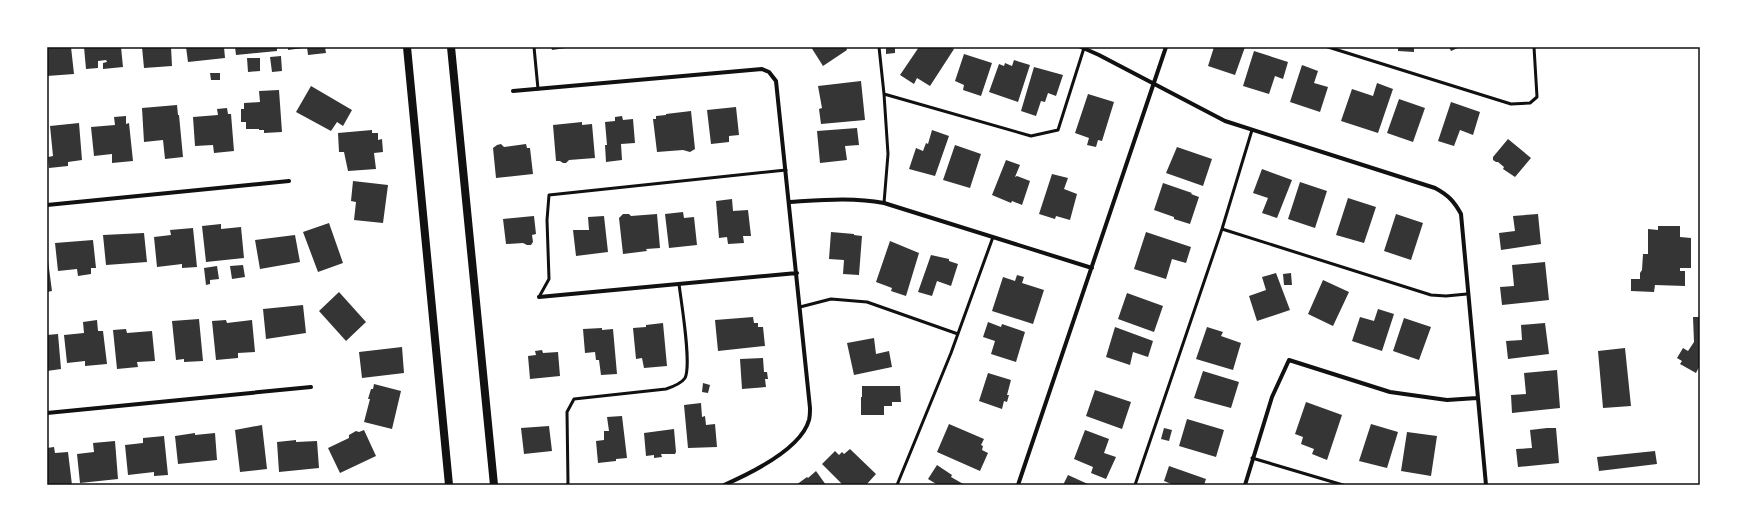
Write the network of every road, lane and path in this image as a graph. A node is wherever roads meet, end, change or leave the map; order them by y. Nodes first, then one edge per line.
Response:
1 (407, 47) edge
2 (451, 47) edge
3 (534, 47) edge
4 (879, 47) edge
5 (1082, 47) edge
6 (1166, 47) edge
7 (1328, 47) edge
8 (1534, 47) edge
9 (1154, 84) junction
10 (538, 89) junction
11 (513, 91) dead end
12 (884, 94) junction
13 (1252, 130) junction
14 (786, 170) junction
15 (289, 181) dead end
16 (790, 202) junction
17 (884, 202) junction
18 (47, 205) edge
19 (1222, 229) junction
20 (993, 237) junction
21 (1092, 268) junction
22 (797, 273) junction
23 (679, 284) junction
24 (1467, 294) junction
25 (539, 297) joint
26 (800, 307) junction
27 (958, 334) junction
28 (311, 387) dead end
29 (1477, 398) junction
30 (47, 413) edge
31 (1252, 458) junction
32 (449, 485) edge
33 (494, 485) edge
34 (567, 485) edge
35 (724, 485) edge
36 (897, 485) edge
37 (1018, 485) edge
38 (1135, 485) edge
39 (1245, 485) edge
40 (1342, 485) edge
41 (1486, 485) edge

1 - 32 main road
2 - 33 main road
3 - 10 lane
4 - 12 lane
5 - 9 street
5 - 12 lane
6 - 9 street
7 - 8 lane
9 - 13 street
9 - 21 street
10 - 11 street
10 - 14 street
12 - 17 lane
13 - 19 lane
13 - 24 street
14 - 16 street
14 - 25 lane
15 - 18 street
16 - 17 street
16 - 22 street
17 - 20 street
19 - 24 lane
19 - 38 lane
20 - 21 street
20 - 27 lane
21 - 37 street
22 - 23 street
22 - 26 street
23 - 25 street
23 - 34 lane
24 - 29 street
26 - 27 lane
26 - 35 street
27 - 36 lane
28 - 30 street
29 - 31 street
29 - 41 street
31 - 39 street
31 - 40 lane

